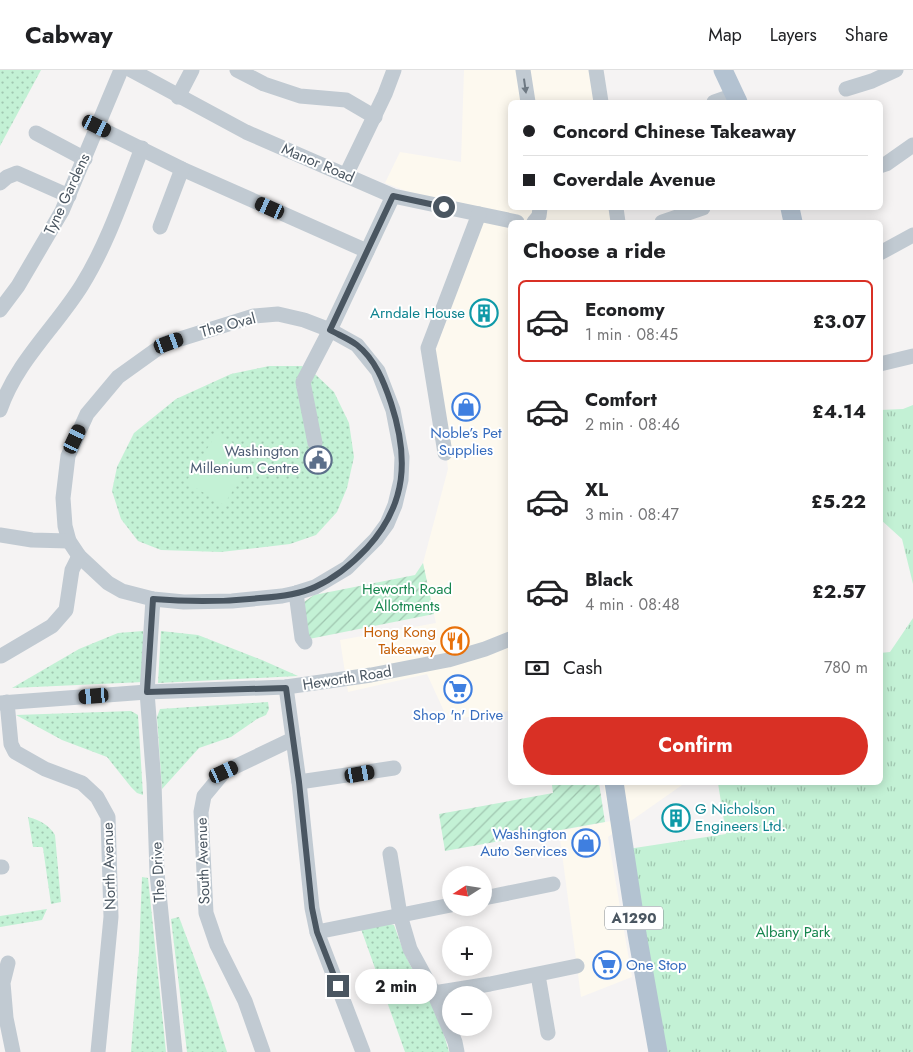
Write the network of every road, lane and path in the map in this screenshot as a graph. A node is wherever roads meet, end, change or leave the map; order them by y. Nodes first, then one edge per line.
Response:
1 (121, 70) edge
2 (131, 70) edge
3 (192, 70) edge
4 (237, 70) edge
5 (394, 70) edge
6 (523, 70) edge
7 (596, 70) edge
8 (723, 70) edge
9 (896, 70) edge
10 (846, 89) dead end
11 (178, 97) junction
12 (736, 99) edge
13 (528, 100) edge
14 (601, 100) edge
15 (375, 117) junction
16 (97, 126) junction
17 (36, 133) dead end
18 (913, 145) edge
19 (142, 148) junction
20 (85, 159) junction
21 (883, 165) edge
22 (182, 169) junction
23 (346, 175) junction
24 (0, 183) edge
25 (69, 196) junction
26 (393, 196) junction
27 (697, 210) edge
28 (479, 214) junction
29 (508, 220) edge
30 (668, 220) edge
31 (160, 227) dead end
32 (913, 235) edge
33 (366, 251) junction
34 (883, 251) edge
35 (0, 310) edge
36 (330, 330) junction
37 (913, 356) edge
38 (883, 363) edge
39 (0, 410) edge
40 (315, 443) dead end
41 (445, 452) dead end
42 (0, 535) edge
43 (69, 541) junction
44 (79, 556) junction
45 (296, 593) junction
46 (153, 599) junction
47 (508, 640) edge
48 (305, 642) dead end
49 (1, 656) edge
50 (286, 688) junction
51 (147, 692) junction
52 (3, 702) edge
53 (293, 738) junction
54 (394, 768) dead end
55 (299, 782) junction
56 (614, 785) edge
57 (390, 854) dead end
58 (553, 884) dead end
59 (492, 896) edge
60 (442, 907) edge
61 (400, 915) junction
62 (317, 932) junction
63 (8, 963) dead end
64 (577, 966) dead end
65 (538, 975) junction
66 (434, 993) junction
67 (3, 1018) edge
68 (548, 1033) dead end
69 (13, 1052) edge
70 (98, 1052) edge
71 (175, 1052) edge
72 (263, 1052) edge
73 (363, 1052) edge
74 (457, 1052) edge
75 (658, 1052) edge

1 - 16 street, Tyne Gardens
2 - 11 street, Manor Road
3 - 11 street
4 - 15 street
5 - 15 street
6 -> 13 street
7 - 14 street
8 - 12 main road
9 - 10 street
11 - 23 street, Manor Road
15 - 23 street
16 - 19 street
16 - 20 street, Tyne Gardens
17 - 20 street
18 - 21 street
19 - 22 street
19 - 39 street
20 - 25 street, Tyne Gardens
22 - 31 street
22 - 33 street
23 - 26 street, Manor Road
24 - 25 street
25 - 35 street, Tyne Gardens
26 - 28 street, Manor Road
26 - 33 street
27 - 30 street
28 - 29 street, Manor Road
28 - 41 street
32 - 34 street
33 - 36 street
36 - 40 street
36 - 43 street, The Oval
36 - 45 street, The Oval
37 - 38 street
42 - 43 street
43 - 44 street, The Oval
44 - 46 street, The Oval
44 - 49 street
45 - 46 street, The Oval
45 - 48 street
46 - 51 street, The Drive
47 - 50 street, Heworth Road
50 - 51 street, Heworth Road
50 - 53 street
51 - 52 street, Heworth Road
51 - 71 street, The Drive
52 - 70 street, North Avenue
53 - 55 street
53 - 72 street, South Avenue
54 - 55 street
55 - 62 street
56 - 75 main road, A1290
57 - 61 street
58 - 59 street
60 - 61 street
61 - 62 street
61 - 66 street
62 - 73 street
63 - 67 street
64 - 65 street
65 - 66 street
65 - 68 street
66 - 74 street
67 - 69 street

